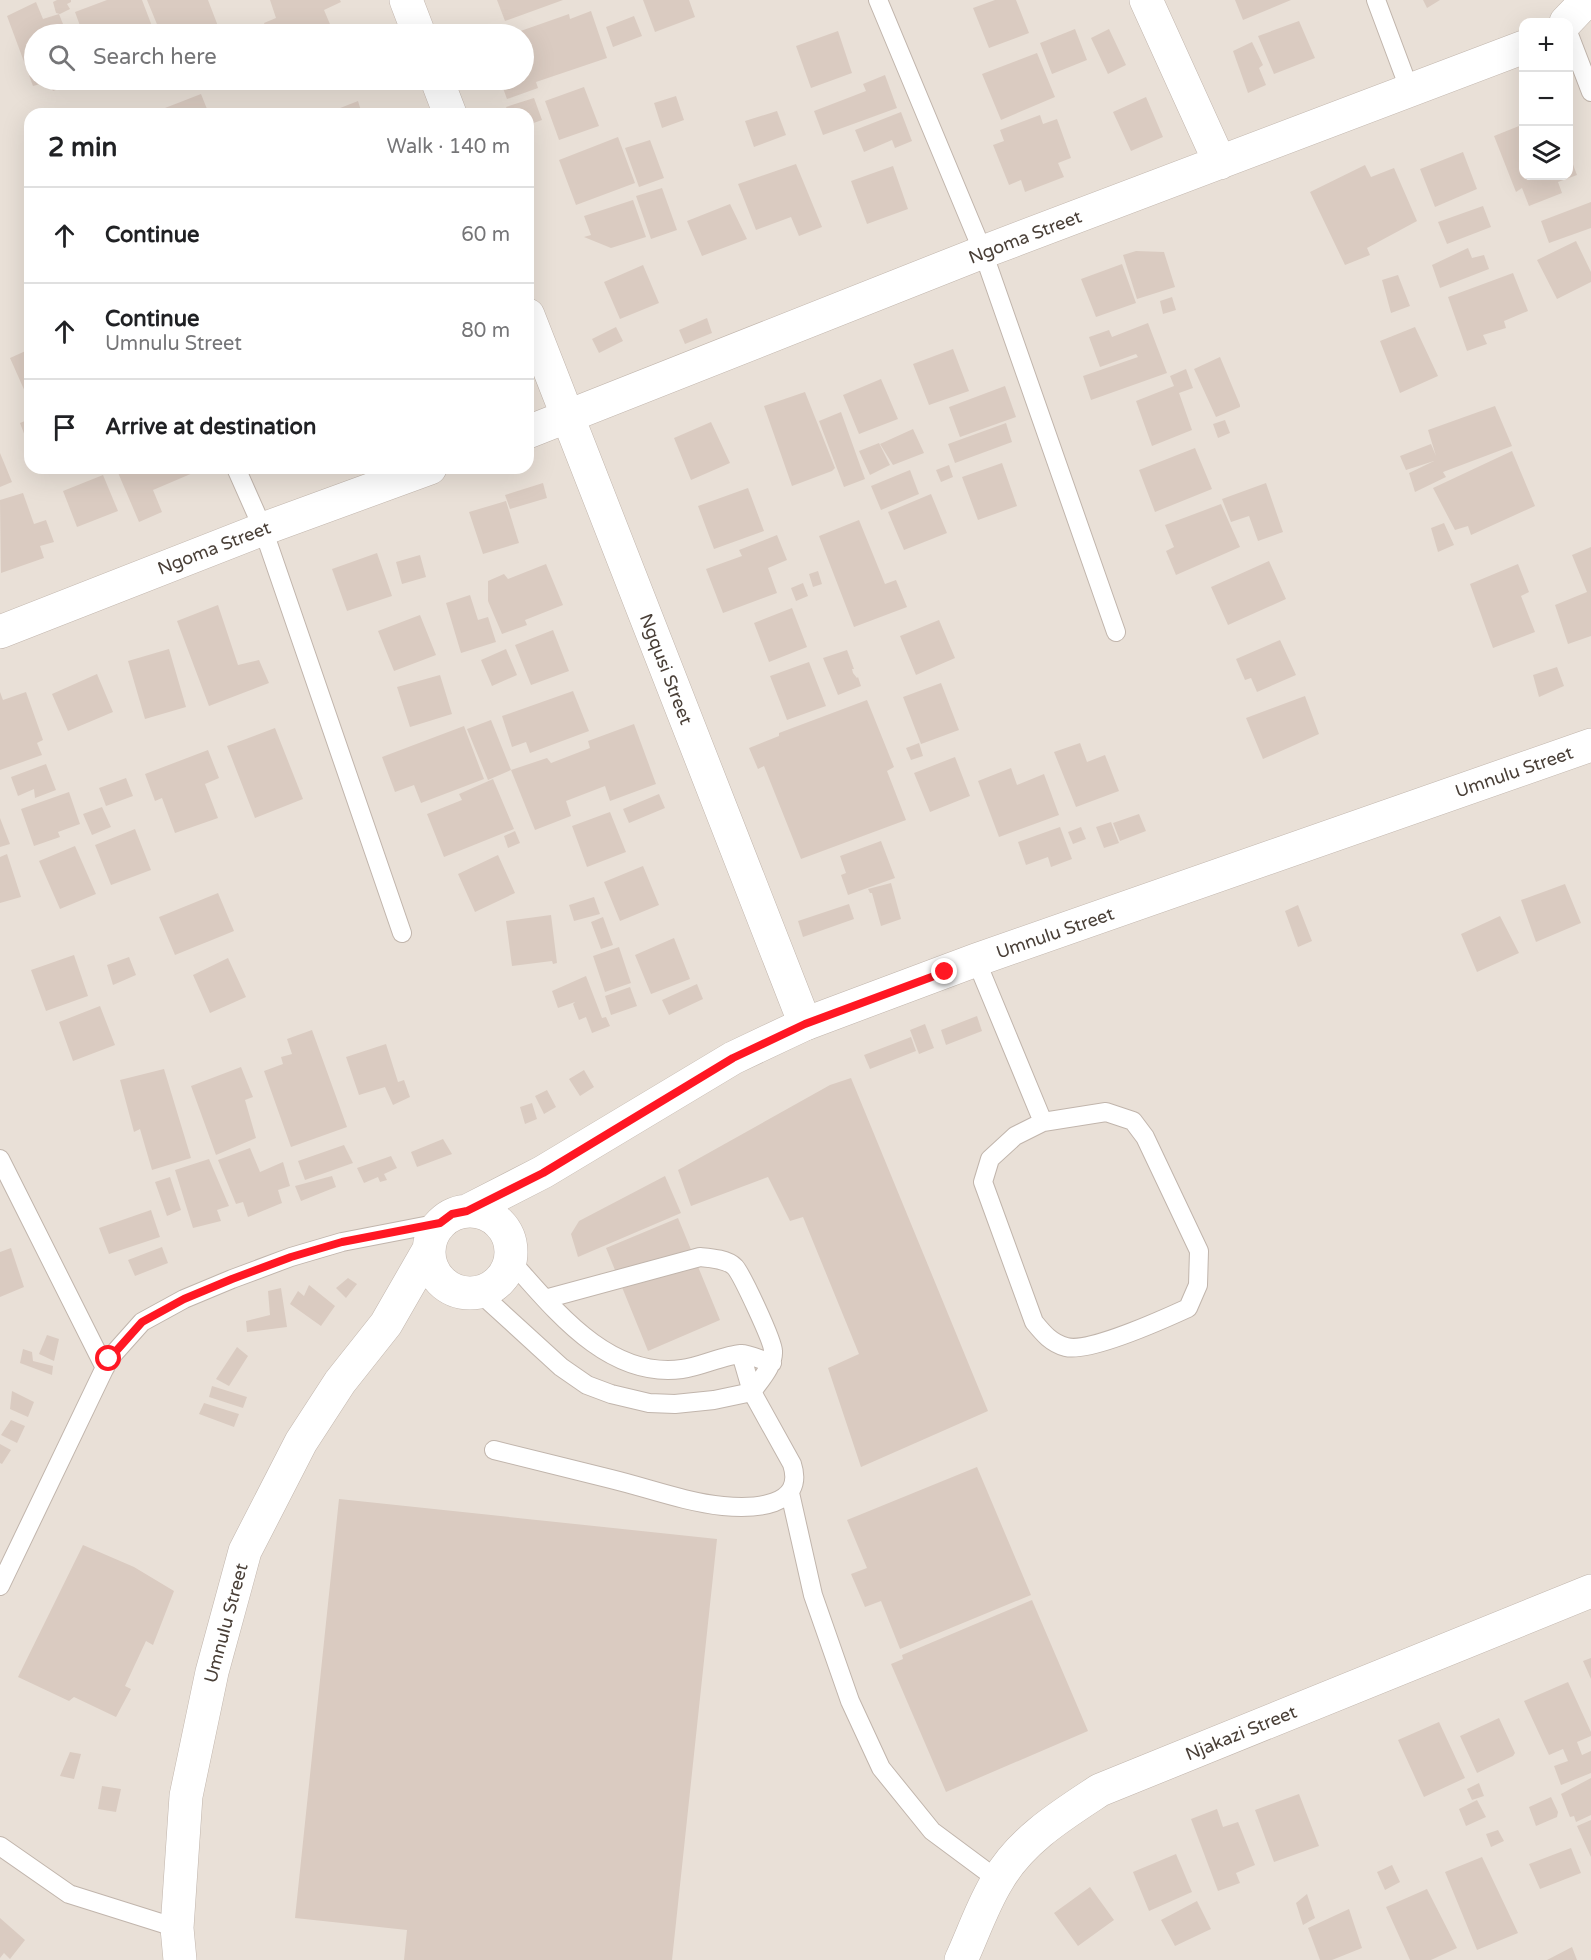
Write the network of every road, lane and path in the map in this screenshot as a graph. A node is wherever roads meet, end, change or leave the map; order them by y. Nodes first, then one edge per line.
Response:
1 (406, 0) edge
2 (878, 0) edge
3 (1146, 0) edge
4 (1376, 0) edge
5 (1587, 0) edge
6 (1570, 18) edge
7 (415, 24) edge
8 (1573, 43) edge
9 (1519, 49) edge
10 (440, 90) edge
11 (1410, 91) junction
12 (1591, 92) edge
13 (448, 108) edge
14 (1220, 163) junction
15 (983, 252) junction
16 (534, 330) edge
17 (568, 417) junction
18 (534, 430) edge
19 (239, 474) edge
20 (414, 474) edge
21 (263, 529) junction
22 (0, 632) edge
23 (1116, 632) dead end
24 (1591, 745) edge
25 (402, 933) dead end
26 (976, 960) junction
27 (805, 1024) junction
28 (1043, 1122) junction
29 (0, 1160) edge
30 (543, 1173) junction
31 (445, 1228) junction
32 (508, 1246) junction
33 (465, 1291) junction
34 (545, 1299) junction
35 (386, 1324) junction
36 (741, 1354) junction
37 (772, 1363) junction
38 (105, 1368) junction
39 (752, 1392) junction
40 (494, 1450) dead end
41 (790, 1493) junction
42 (0, 1586) edge
43 (1591, 1591) edge
44 (0, 1846) edge
45 (998, 1880) junction
46 (178, 1944) edge
47 (961, 1960) edge

1 - 7 street
2 - 15 lane
3 - 14 street
4 - 11 lane
5 - 6 street
8 - 12 lane
9 - 11 street, Ngoma Street
10 - 13 street
11 - 14 street, Ngoma Street
14 - 15 street, Ngoma Street
15 - 17 street, Ngoma Street
15 - 23 lane
16 - 17 street, Ngqusi Street
17 - 18 street, Ngoma Street
17 - 27 street, Ngqusi Street
19 - 21 lane
20 - 21 street, Ngoma Street
21 - 22 street, Ngoma Street
21 - 25 lane
24 - 26 street, Umnulu Street
26 - 27 street, Umnulu Street
26 - 28 lane
27 - 30 street, Umnulu Street
28 - 28 lane
29 - 38 lane
30 - 31 street, Umnulu Street
30 - 32 street, Umnulu Street
31 - 32 street
31 - 33 street
31 - 35 street, Umnulu Street
31 - 38 lane
32 - 33 street
32 - 34 lane
33 - 35 street, Umnulu Street
33 - 39 lane
34 - 36 lane
34 - 37 lane
35 - 46 street, Umnulu Street
36 - 37 lane
36 - 39 lane
37 - 39 lane
38 - 42 lane
39 - 41 lane
40 - 41 lane
41 - 45 lane
43 - 45 street, Njakazi Street
44 - 46 lane
45 - 47 street, Njakazi Street

